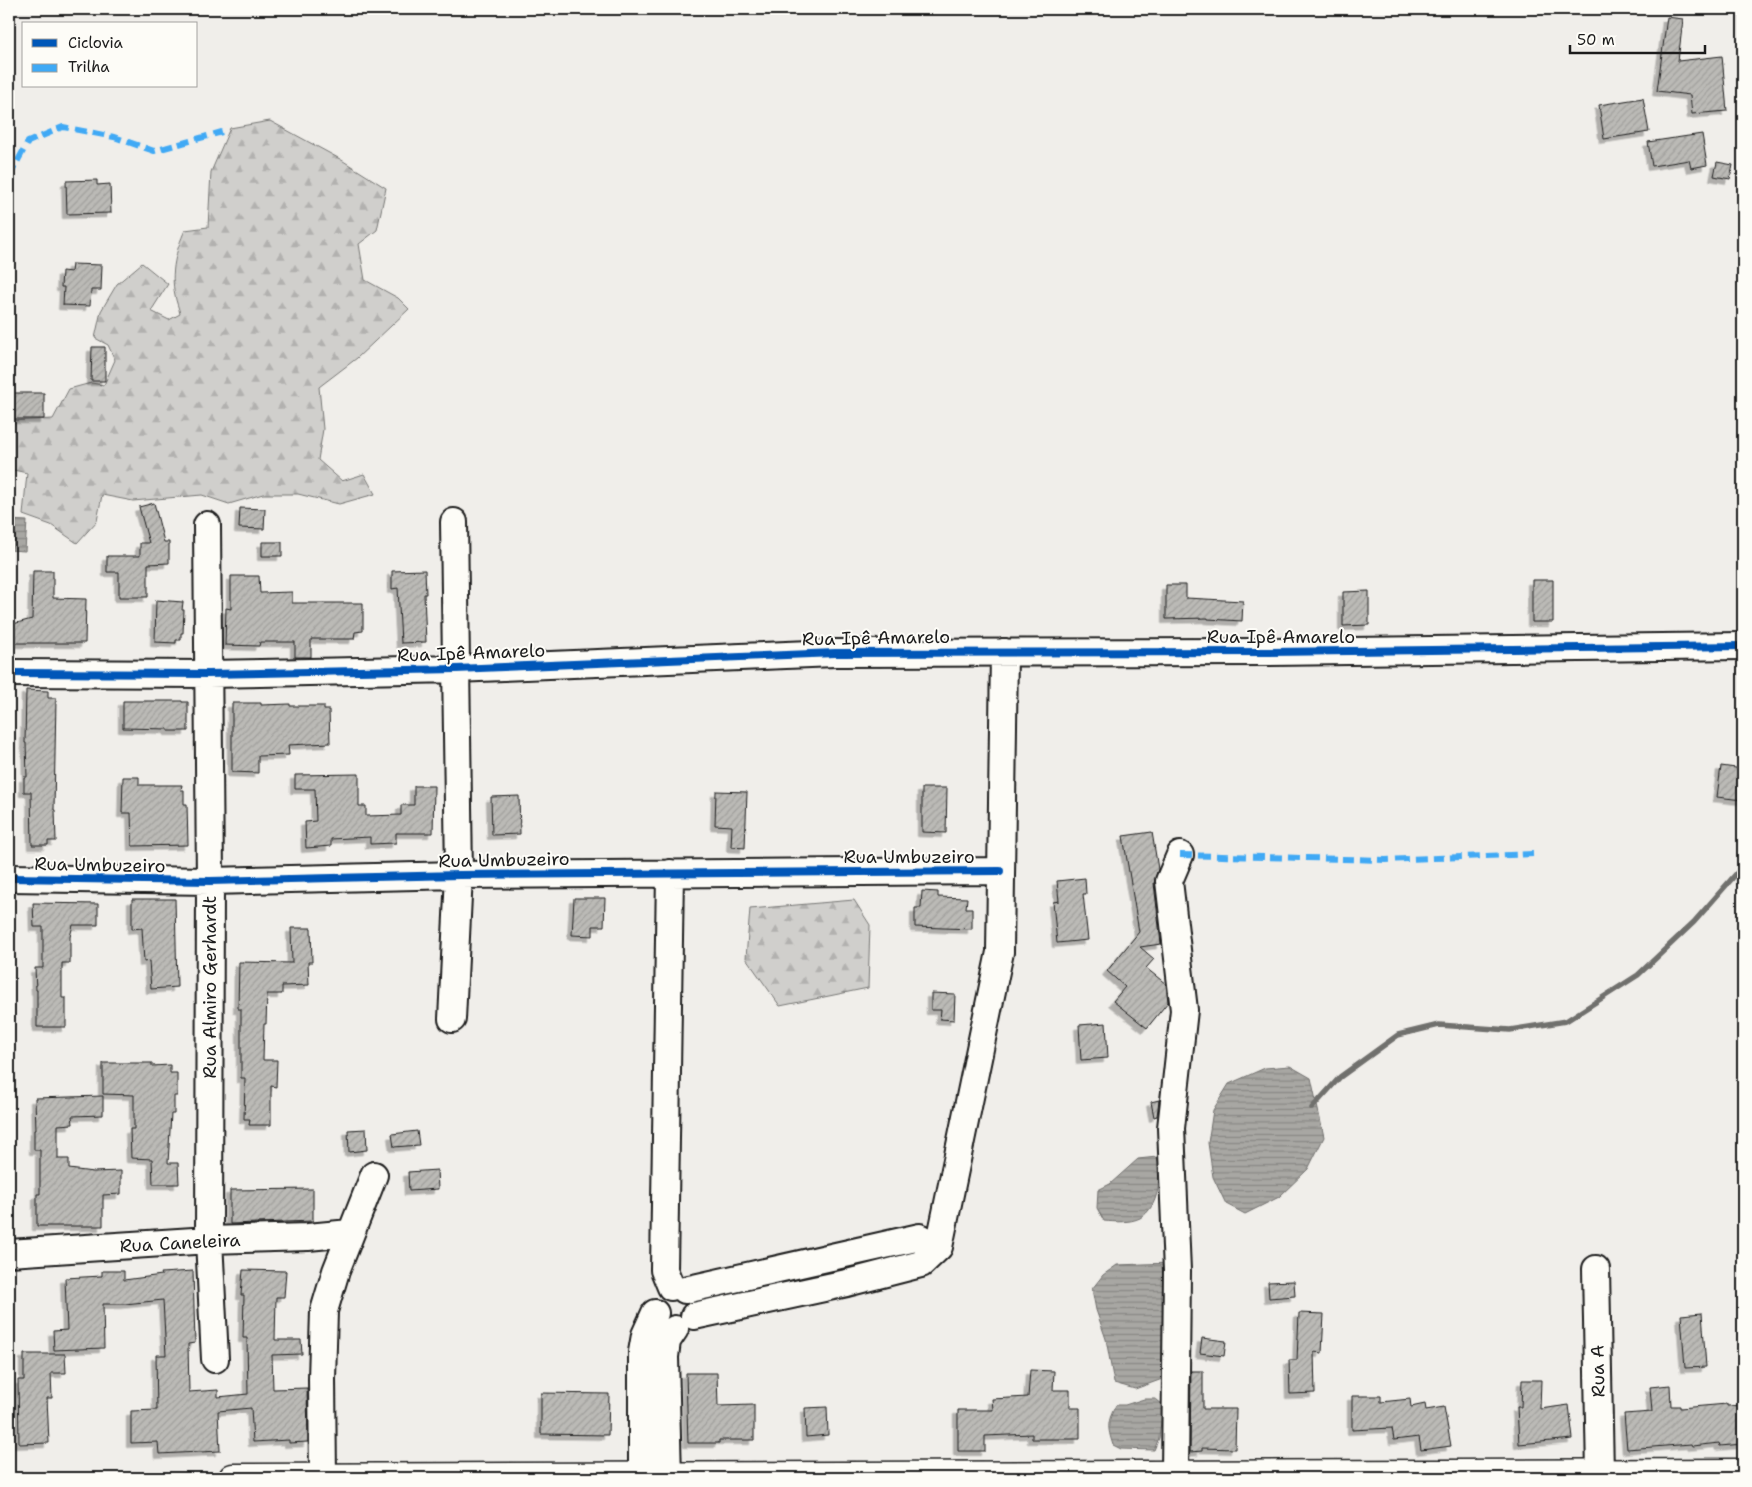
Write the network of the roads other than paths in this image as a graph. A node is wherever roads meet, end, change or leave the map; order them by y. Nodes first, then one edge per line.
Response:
1 (454, 522) dead end
2 (207, 526) dead end
3 (1743, 646) edge
4 (1004, 652) junction
5 (456, 669) junction
6 (9, 674) edge
7 (208, 674) junction
8 (1180, 855) dead end
9 (1000, 871) junction
10 (670, 873) junction
11 (459, 875) junction
12 (9, 878) edge
13 (210, 882) junction
14 (452, 1019) dead end
15 (374, 1175) dead end
16 (350, 1233) junction
17 (209, 1240) junction
18 (939, 1247) junction
19 (9, 1254) edge
20 (844, 1256) junction
21 (1596, 1269) dead end
22 (847, 1283) junction
23 (678, 1289) junction
24 (654, 1313) junction
25 (685, 1322) junction
26 (215, 1359) dead end
27 (1743, 1473) edge
28 (1600, 1474) junction
29 (1175, 1475) junction
30 (1360, 1476) edge
31 (233, 1478) edge
32 (323, 1478) edge
33 (659, 1478) edge

1 - 5 street
2 - 7 street, Rua Almiro Gerhardt
3 - 4 street, Rua Ipê Amarelo
4 - 5 street, Rua Ipê Amarelo
4 - 9 street
5 - 7 street, Rua Ipê Amarelo
5 - 11 street
6 - 7 street, Rua Ipê Amarelo
7 - 13 street, Rua Almiro Gerhardt
8 - 29 street
9 - 10 street, Rua Umbuzeiro
9 - 18 street
10 - 11 street, Rua Umbuzeiro
10 - 23 street
11 - 13 street, Rua Umbuzeiro
11 - 14 street
12 - 13 street, Rua Umbuzeiro
13 - 17 street, Rua Almiro Gerhardt
15 - 16 street
16 - 17 street, Rua Caneleira
16 - 32 street
17 - 19 street, Rua Caneleira
17 - 26 street, Rua Almiro Gerhardt
18 - 20 street
18 - 22 street
20 - 22 street
20 - 23 street
21 - 28 street, Rua A
22 - 25 street
23 - 24 street
23 - 25 street
24 - 25 street
24 - 33 street
25 - 33 street
27 - 28 main road
28 - 30 main road
29 - 30 main road
29 - 33 main road
31 - 32 main road
32 - 33 main road

